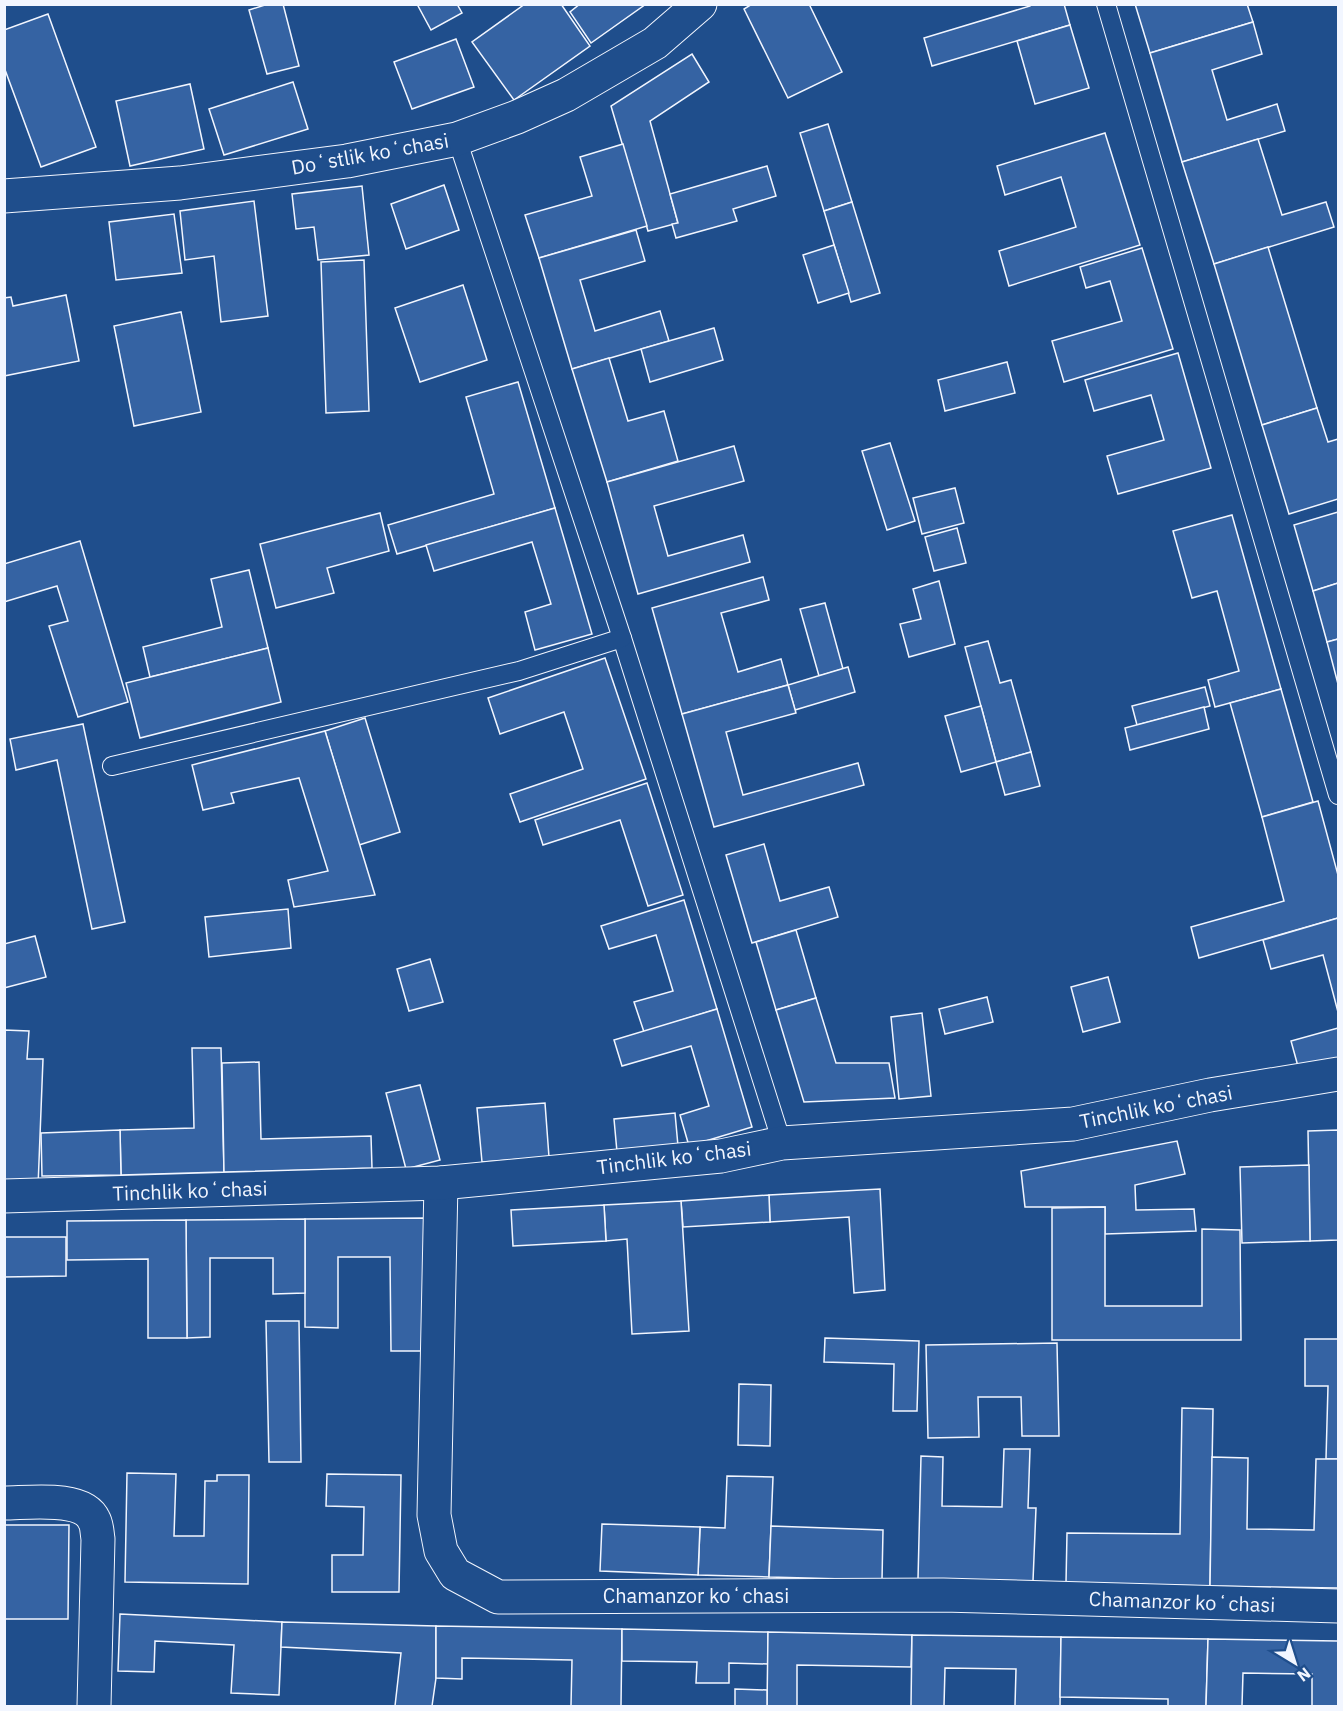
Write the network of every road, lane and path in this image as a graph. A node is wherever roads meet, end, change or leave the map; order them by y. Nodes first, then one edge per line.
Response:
1 (700, 4) edge
2 (1106, 4) edge
3 (457, 139) junction
4 (4, 196) edge
5 (622, 638) junction
6 (112, 766) dead end
7 (1338, 795) edge
8 (1338, 1074) edge
9 (782, 1143) junction
10 (441, 1183) junction
11 (4, 1196) edge
12 (4, 1503) edge
13 (1338, 1606) edge
14 (94, 1707) edge

1 - 3 street, Doʻstlik koʻchasi
2 - 7 lane
3 - 4 street, Doʻstlik koʻchasi
3 - 5 lane
5 - 6 lane
5 - 9 lane
8 - 9 street, Tinchlik koʻchasi
9 - 10 street, Tinchlik koʻchasi
10 - 11 street, Tinchlik koʻchasi
10 - 13 street, Chamanzor koʻchasi
12 - 14 street

